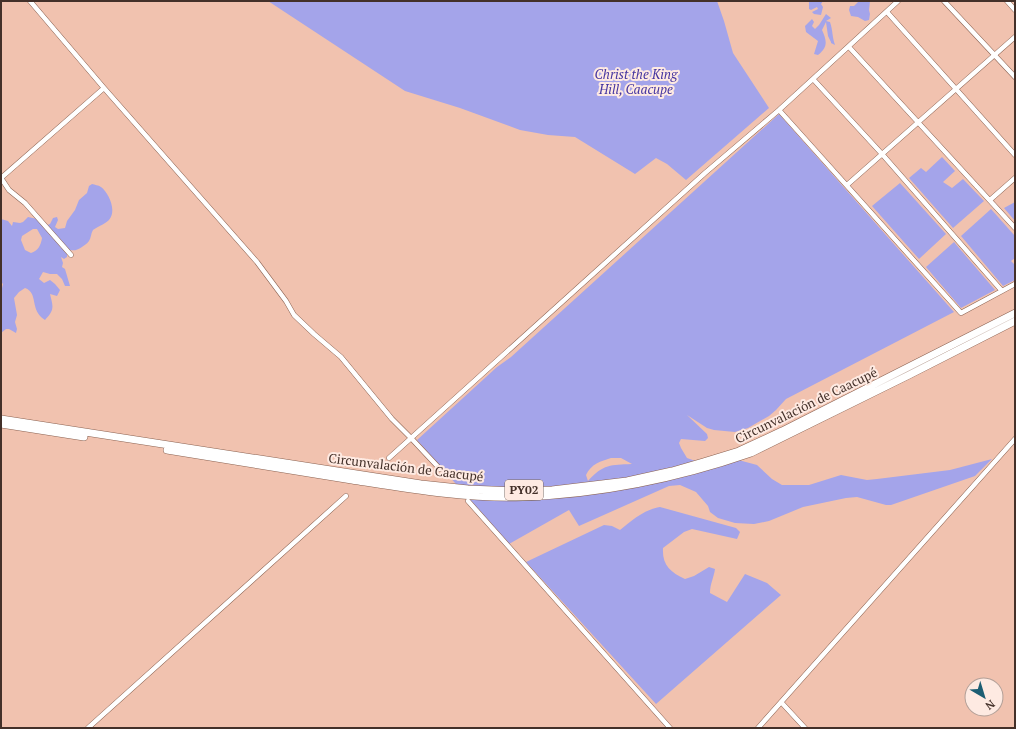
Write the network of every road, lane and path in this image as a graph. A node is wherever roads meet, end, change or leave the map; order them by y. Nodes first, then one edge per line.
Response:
1 (30, 1) edge
2 (898, 1) edge
3 (944, 1) edge
4 (1007, 1) edge
5 (1015, 10) edge
6 (887, 12) junction
7 (1015, 37) edge
8 (849, 46) junction
9 (994, 55) junction
10 (1015, 77) edge
11 (813, 79) junction
12 (104, 88) junction
13 (956, 89) junction
14 (779, 110) junction
15 (918, 122) junction
16 (882, 154) junction
17 (1015, 155) edge
18 (1015, 178) edge
19 (847, 186) junction
20 (990, 200) junction
21 (1015, 228) edge
22 (71, 255) dead end
23 (1015, 284) edge
24 (1002, 291) junction
25 (1015, 313) edge
26 (1015, 321) edge
27 (1, 419) edge
28 (1, 424) edge
29 (411, 438) junction
30 (1015, 438) edge
31 (389, 458) dead end
32 (440, 469) dead end
33 (346, 496) dead end
34 (468, 501) dead end
35 (781, 702) junction
36 (88, 728) edge
37 (670, 728) edge
38 (758, 728) edge
39 (805, 728) edge

1 - 12 street
2 - 6 street
3 - 9 street
4 - 5 street
6 - 8 street
6 - 13 street
7 - 9 street
8 - 11 street
8 - 15 street
9 - 10 street
9 - 13 street
11 - 14 street
11 - 16 street
12 - 22 street
12 - 29 street
13 - 15 street
13 - 17 street
14 - 19 street
14 - 29 street
15 - 16 street
15 - 20 street
16 - 19 street
16 - 24 street
18 - 20 street
19 - 24 street
20 - 21 street
23 - 24 street
25 - 27 highway, Circunvalación de Caacupé / PY02
26 - 28 highway, Circunvalación de Caacupé / PY02
29 - 31 street
29 - 32 street
30 - 35 street
33 - 36 street
34 - 37 street
35 - 38 street
35 - 39 street

